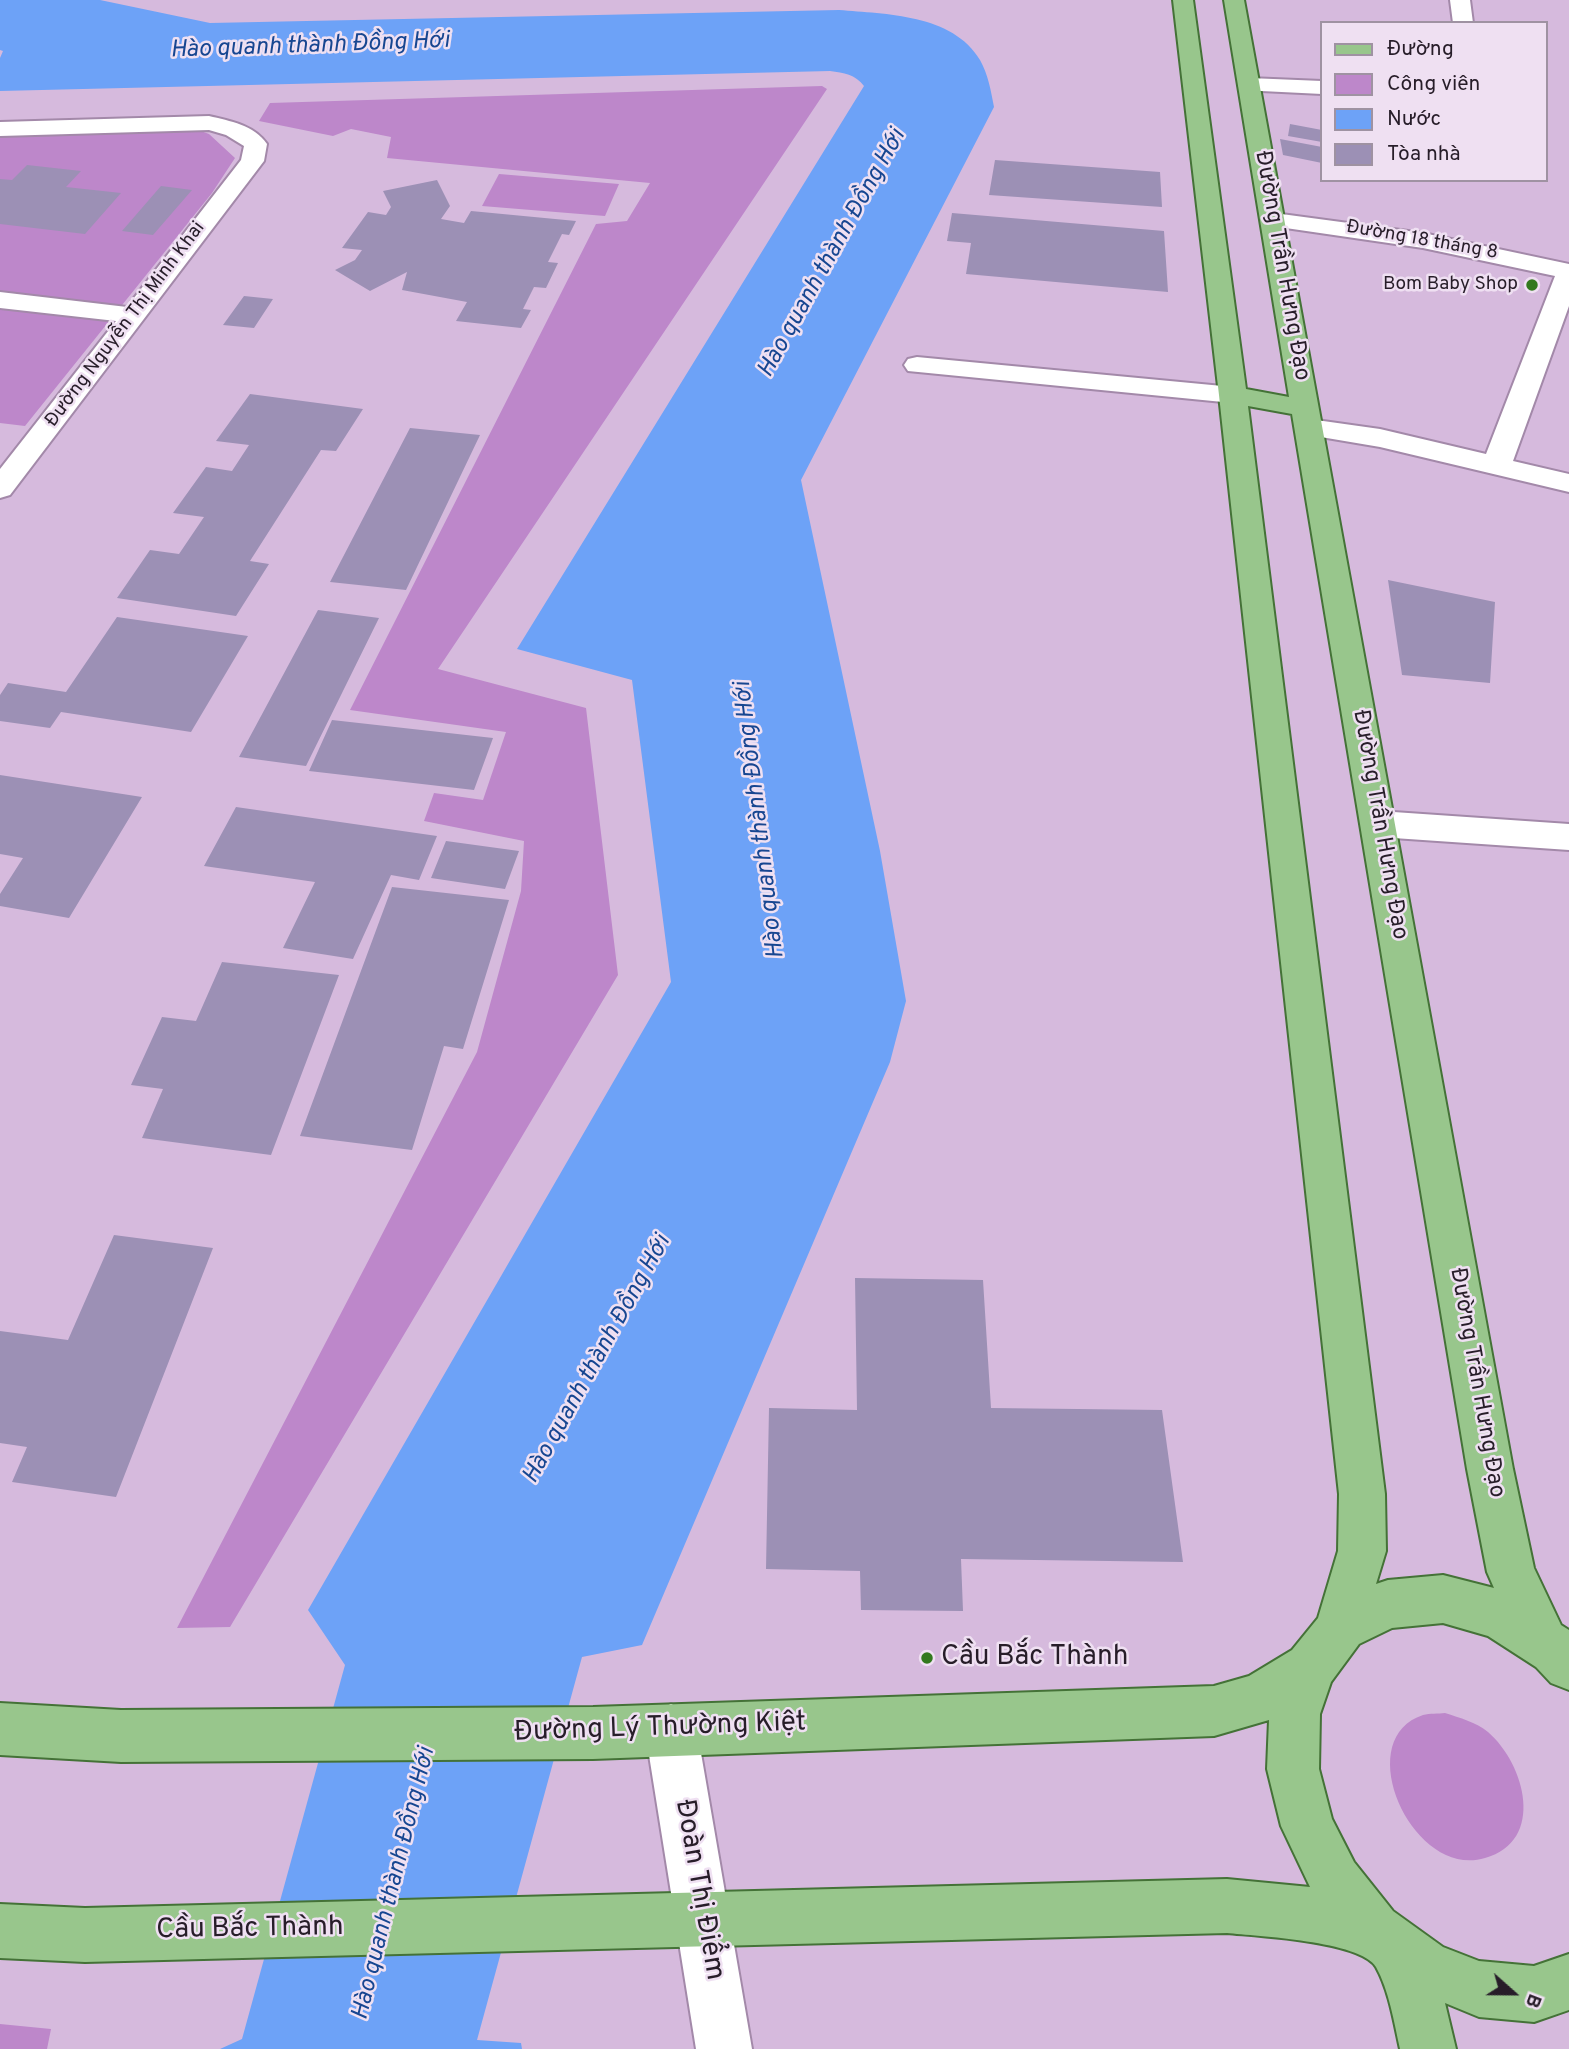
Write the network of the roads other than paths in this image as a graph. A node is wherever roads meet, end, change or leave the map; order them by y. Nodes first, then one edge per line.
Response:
1 (1183, 0) edge
2 (1234, 0) edge
3 (1460, 0) edge
4 (1463, 21) edge
5 (1249, 85) junction
6 (1320, 88) edge
7 (0, 129) edge
8 (1274, 220) junction
9 (1569, 272) edge
10 (0, 300) edge
11 (133, 315) junction
12 (918, 365) dead end
13 (1233, 395) junction
14 (1308, 417) junction
15 (1497, 464) junction
16 (1569, 483) edge
17 (0, 489) edge
18 (1379, 824) junction
19 (1569, 837) edge
20 (1324, 1650) junction
21 (1556, 1654) edge
22 (0, 1729) edge
23 (671, 1730) junction
24 (704, 1921) junction
25 (0, 1931) edge
26 (1385, 1938) junction
27 (1569, 1982) edge
28 (724, 2049) edge
29 (1428, 2049) edge

1 - 13 main road
2 - 5 main road, Đường Trần Hưng Đạo
3 - 4 street
5 - 6 street
5 - 8 main road, Đường Trần Hưng Đạo
7 - 11 street, Đường Nguyễn Thị Minh Khai
8 - 9 street, Đường 18 tháng 8
8 - 14 main road, Đường Trần Hưng Đạo
9 - 15 street
10 - 11 street
11 - 17 street, Đường Nguyễn Thị Minh Khai
12 - 13 street
13 - 14 main road
13 - 20 main road
14 - 15 street
14 - 18 main road, Đường Trần Hưng Đạo
15 - 16 street
18 - 19 street
18 - 21 main road, Đường Trần Hưng Đạo
20 - 21 main road, Đường Lý Thường Kiệt
20 - 23 main road, Đường Lý Thường Kiệt
20 - 26 main road
22 - 23 main road, Đường Lý Thường Kiệt
23 - 24 street, Đoàn Thị Điểm
24 - 25 main road, Cầu Bắc Thành
24 - 26 main road
24 - 28 street, Đoàn Thị Điểm
26 - 27 main road
26 - 29 main road

